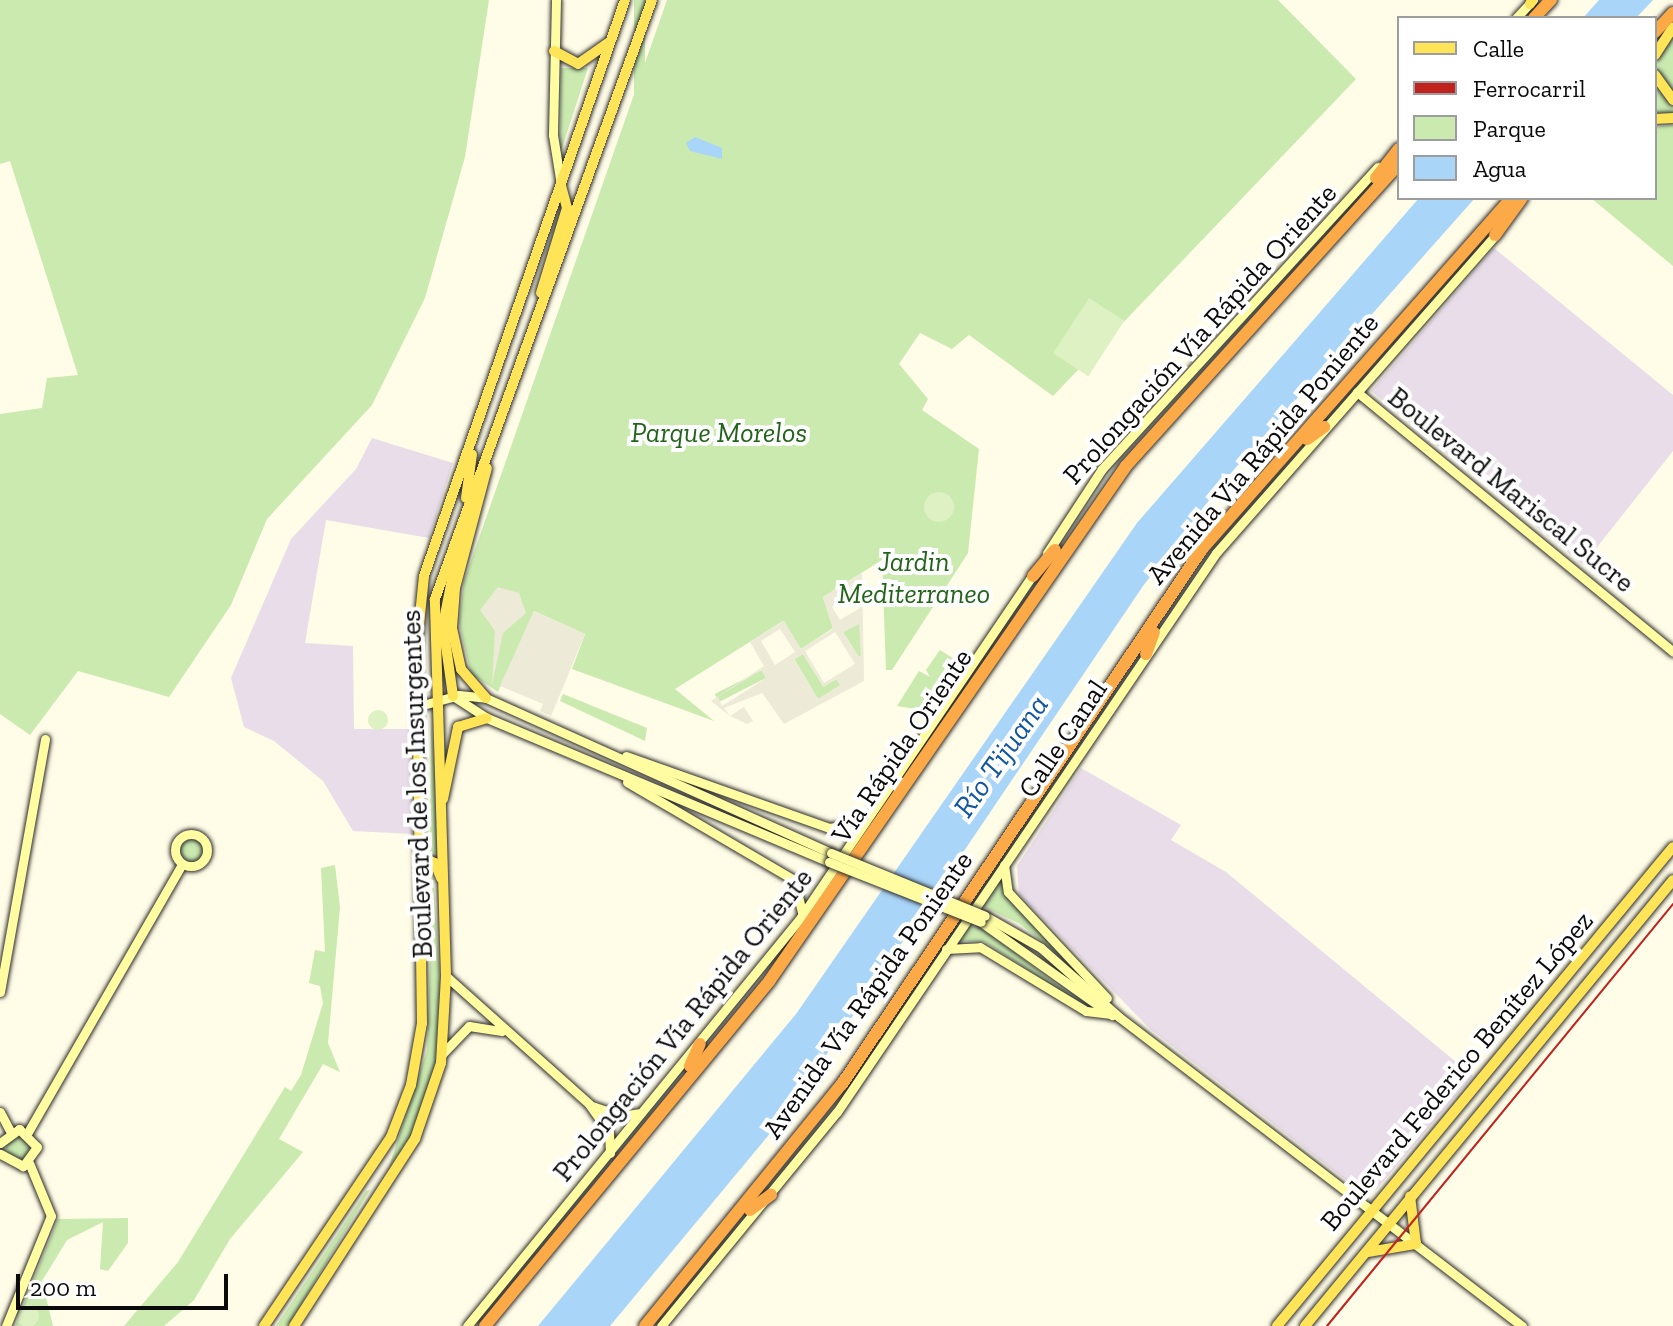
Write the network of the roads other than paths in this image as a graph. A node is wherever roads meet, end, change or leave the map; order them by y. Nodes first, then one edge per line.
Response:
1 (556, 0) edge
2 (625, 0) edge
3 (652, 0) edge
4 (1551, 0) edge
5 (1532, 1) edge
6 (1673, 13) edge
7 (1518, 16) edge
8 (1536, 16) edge
9 (1673, 27) edge
10 (1657, 30) edge
11 (1657, 41) edge
12 (610, 42) junction
13 (554, 51) junction
14 (1657, 52) edge
15 (1657, 78) edge
16 (1673, 100) edge
17 (1397, 149) edge
18 (1397, 150) edge
19 (1397, 166) edge
20 (561, 185) junction
21 (1509, 200) edge
22 (1521, 200) edge
23 (1528, 200) edge
24 (1495, 235) junction
25 (1305, 266) junction
26 (541, 310) junction
27 (1357, 392) junction
28 (1324, 427) junction
29 (475, 436) junction
30 (487, 460) junction
31 (1126, 466) junction
32 (1255, 487) junction
33 (464, 513) junction
34 (1202, 549) junction
35 (1033, 576) junction
36 (1673, 652) edge
37 (1146, 654) junction
38 (453, 696) junction
39 (486, 698) junction
40 (436, 699) junction
41 (419, 706) junction
42 (487, 718) junction
43 (45, 739) dead end
44 (617, 754) junction
45 (615, 773) junction
46 (442, 801) junction
47 (873, 814) junction
48 (1673, 847) edge
49 (422, 857) junction
50 (830, 858) junction
51 (1004, 863) junction
52 (182, 864) dead end
53 (1673, 880) edge
54 (444, 903) junction
55 (801, 917) junction
56 (946, 949) junction
57 (446, 976) junction
58 (0, 992) edge
59 (1113, 1013) junction
60 (502, 1031) junction
61 (700, 1044) junction
62 (442, 1054) junction
63 (589, 1104) junction
64 (0, 1112) edge
65 (641, 1112) junction
66 (10, 1131) junction
67 (28, 1132) junction
68 (0, 1143) edge
69 (610, 1153) junction
70 (1, 1160) edge
71 (29, 1163) junction
72 (600, 1186) junction
73 (771, 1195) junction
74 (1410, 1196) junction
75 (1373, 1211) junction
76 (1388, 1223) junction
77 (1416, 1244) junction
78 (1365, 1253) junction
79 (525, 1276) junction
80 (664, 1303) junction
81 (6, 1326) edge
82 (264, 1326) edge
83 (294, 1326) edge
84 (467, 1326) edge
85 (477, 1326) edge
86 (485, 1326) edge
87 (645, 1326) edge
88 (661, 1326) edge
89 (1277, 1326) edge
90 (1305, 1326) edge
91 (1522, 1326) edge

1 - 13 main road
2 - 12 main road, Boulevard de los Insurgentes
3 - 26 main road, Boulevard de los Insurgentes
4 - 8 highway
5 - 7 main road
6 - 10 highway
9 - 11 main road
9 - 14 main road
12 - 13 main road
12 - 20 main road, Boulevard de los Insurgentes
13 - 20 main road
15 - 16 main road
17 - 35 main road, Prolongación Vía Rápida Oriente
18 - 25 highway
19 - 25 highway, Vía Rápida Oriente
20 - 26 main road
20 - 29 main road, Boulevard de los Insurgentes
21 - 32 highway, Avenida Vía Rápida Poniente
22 - 24 highway
23 - 24 main road, Calle Canal
24 - 27 main road, Calle Canal
25 - 31 highway, Vía Rápida Oriente
26 - 30 main road, Boulevard de los Insurgentes
27 - 28 main road, Calle Canal
27 - 36 main road, Boulevard Mariscal Sucre
28 - 32 highway
28 - 37 main road, Calle Canal
29 - 33 main road
29 - 41 main road, Boulevard de los Insurgentes
30 - 33 main road, Boulevard de los Insurgentes
30 - 39 main road
31 - 35 highway
31 - 72 highway, Vía Rápida Oriente
32 - 34 highway, Avenida Vía Rápida Poniente
33 - 38 main road
33 - 40 main road, Boulevard de los Insurgentes
34 - 37 highway
34 - 80 highway, Avenida Vía Rápida Poniente
35 - 47 main road, Prolongación Vía Rápida Oriente
37 - 51 main road, Calle Canal
38 - 39 main road
38 - 40 main road
38 - 42 main road
39 - 44 main road
40 - 41 main road
40 - 46 main road, Boulevard de los Insurgentes
41 - 49 main road, Boulevard de los Insurgentes
42 - 45 main road
42 - 46 main road
43 - 58 main road
44 - 47 main road
44 - 50 main road
45 - 50 main road
45 - 55 main road
46 - 54 main road, Boulevard de los Insurgentes
47 - 55 main road, Prolongación Vía Rápida Oriente
48 - 75 main road, Boulevard Federico Benítez López
49 - 54 main road
49 - 82 main road, Boulevard de los Insurgentes
50 - 59 main road, bridge
51 - 56 main road, Calle Canal
51 - 59 main road
52 - 67 main road
53 - 74 main road, Boulevard Federico Benítez López
54 - 57 main road, Boulevard de los Insurgentes
55 - 61 main road, Prolongación Vía Rápida Oriente
56 - 59 main road
56 - 73 main road, Calle Canal
57 - 60 main road
57 - 62 main road, Boulevard de los Insurgentes
59 - 75 main road
60 - 62 main road
60 - 63 main road
61 - 65 main road, Prolongación Vía Rápida Oriente
61 - 72 highway
62 - 83 main road, Boulevard de los Insurgentes
63 - 65 main road
63 - 69 main road
64 - 66 main road
65 - 69 main road, Prolongación Vía Rápida Oriente
66 - 67 main road
66 - 68 main road
67 - 71 main road
69 - 84 main road, Prolongación Vía Rápida Oriente
70 - 71 main road
71 - 81 main road
72 - 79 highway, Vía Rápida Oriente
73 - 80 highway
73 - 88 main road, Calle Canal
74 - 76 main road, Boulevard Federico Benítez López
74 - 77 main road
75 - 76 main road
75 - 89 main road, Boulevard Federico Benítez López
76 - 77 main road
76 - 78 main road, Boulevard Federico Benítez López
77 - 78 main road
77 - 91 main road
78 - 90 main road, Boulevard Federico Benítez López
79 - 85 highway
79 - 86 highway, Vía Rápida Oriente
80 - 87 highway, Avenida Vía Rápida Poniente

